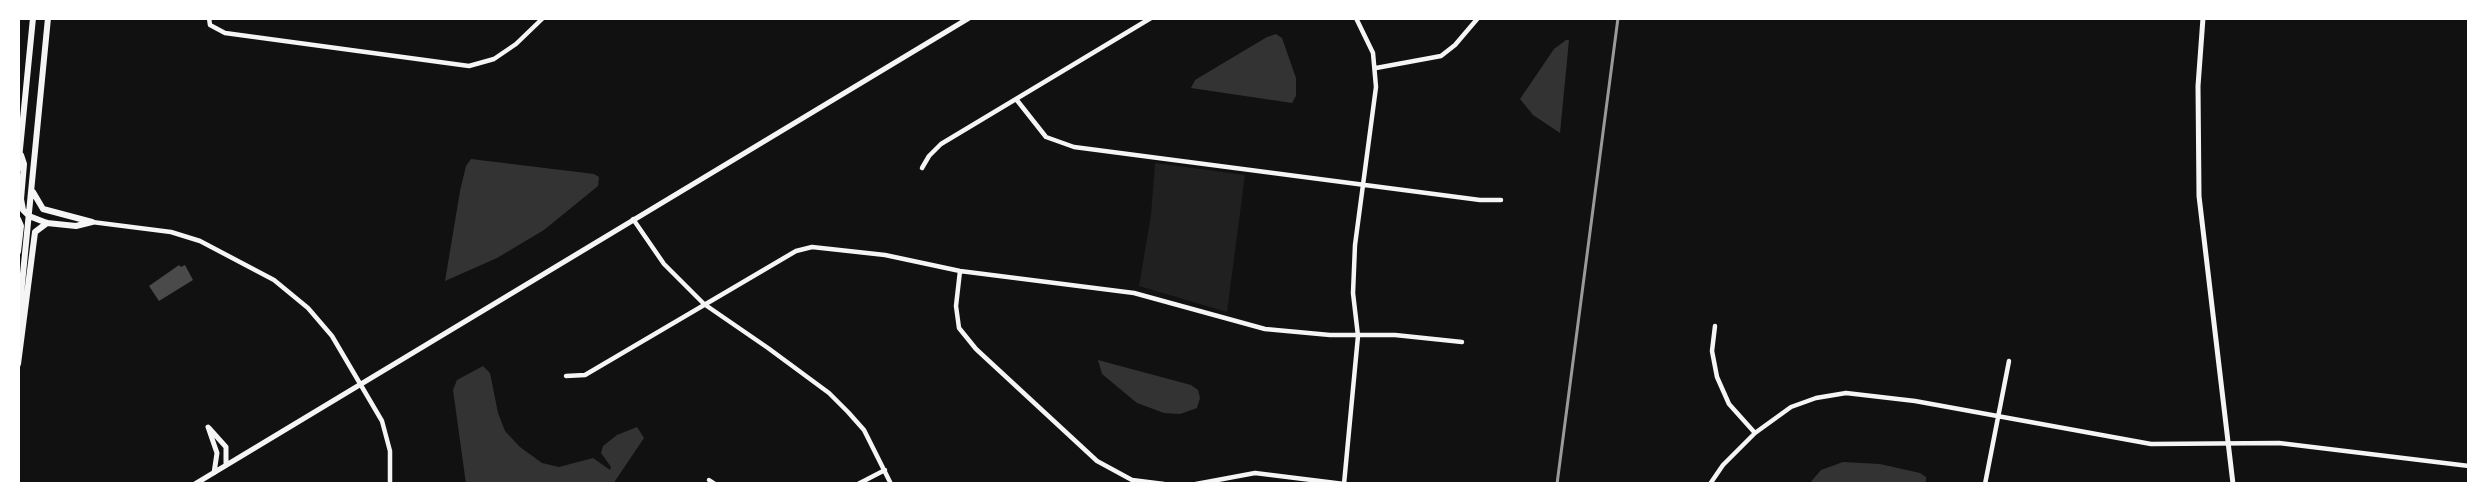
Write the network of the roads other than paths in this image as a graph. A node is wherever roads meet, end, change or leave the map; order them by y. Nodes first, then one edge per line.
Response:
1 (33, 18) edge
2 (48, 18) edge
3 (209, 18) edge
4 (543, 18) edge
5 (969, 18) edge
6 (1151, 18) edge
7 (1356, 18) edge
8 (1478, 18) edge
9 (2203, 18) edge
10 (1376, 68) junction
11 (1016, 99) junction
12 (19, 154) edge
13 (922, 168) dead end
14 (18, 169) edge
15 (1365, 185) junction
16 (32, 189) junction
17 (1501, 200) dead end
18 (28, 216) junction
19 (18, 219) edge
20 (633, 219) junction
21 (93, 222) junction
22 (47, 223) junction
23 (18, 252) edge
24 (960, 272) junction
25 (704, 304) junction
26 (18, 325) edge
27 (1715, 326) dead end
28 (1358, 336) junction
29 (1462, 342) dead end
30 (2009, 361) dead end
31 (18, 364) edge
32 (566, 375) dead end
33 (361, 384) junction
34 (1998, 417) junction
35 (1755, 433) junction
36 (2228, 443) junction
37 (226, 465) junction
38 (2469, 466) edge
39 (885, 470) junction
40 (214, 473) junction
41 (709, 480) dead end
42 (195, 484) edge
43 (390, 484) edge
44 (715, 484) edge
45 (858, 484) edge
46 (891, 484) edge
47 (1164, 484) edge
48 (1196, 484) edge
49 (1344, 484) edge
50 (1710, 484) edge
51 (1985, 484) edge
52 (2233, 484) edge

1 - 12 main road
2 - 16 main road
3 - 4 street
5 - 20 street
6 - 11 street
7 - 10 street
8 - 10 street
9 - 36 street
10 - 15 street
11 - 13 street
11 - 15 street
12 - 14 main road
12 - 18 main road
15 - 17 street
15 - 28 street
16 - 18 main road
16 - 21 main road
18 - 22 main road
18 - 26 main road
19 - 23 main road
20 - 25 street
20 - 33 street
21 - 22 main road
21 - 33 street
22 - 31 main road
24 - 25 street
24 - 28 street
24 - 47 street
25 - 32 street
25 - 39 street
27 - 35 street
28 - 29 street
28 - 49 street
30 - 34 street
33 - 37 street
33 - 43 street
34 - 35 street
34 - 36 street
34 - 51 street
35 - 50 street
36 - 38 street
36 - 52 street
37 - 40 street
37 - 40 street
39 - 45 street
39 - 46 street
40 - 42 street
41 - 44 street
48 - 49 street

